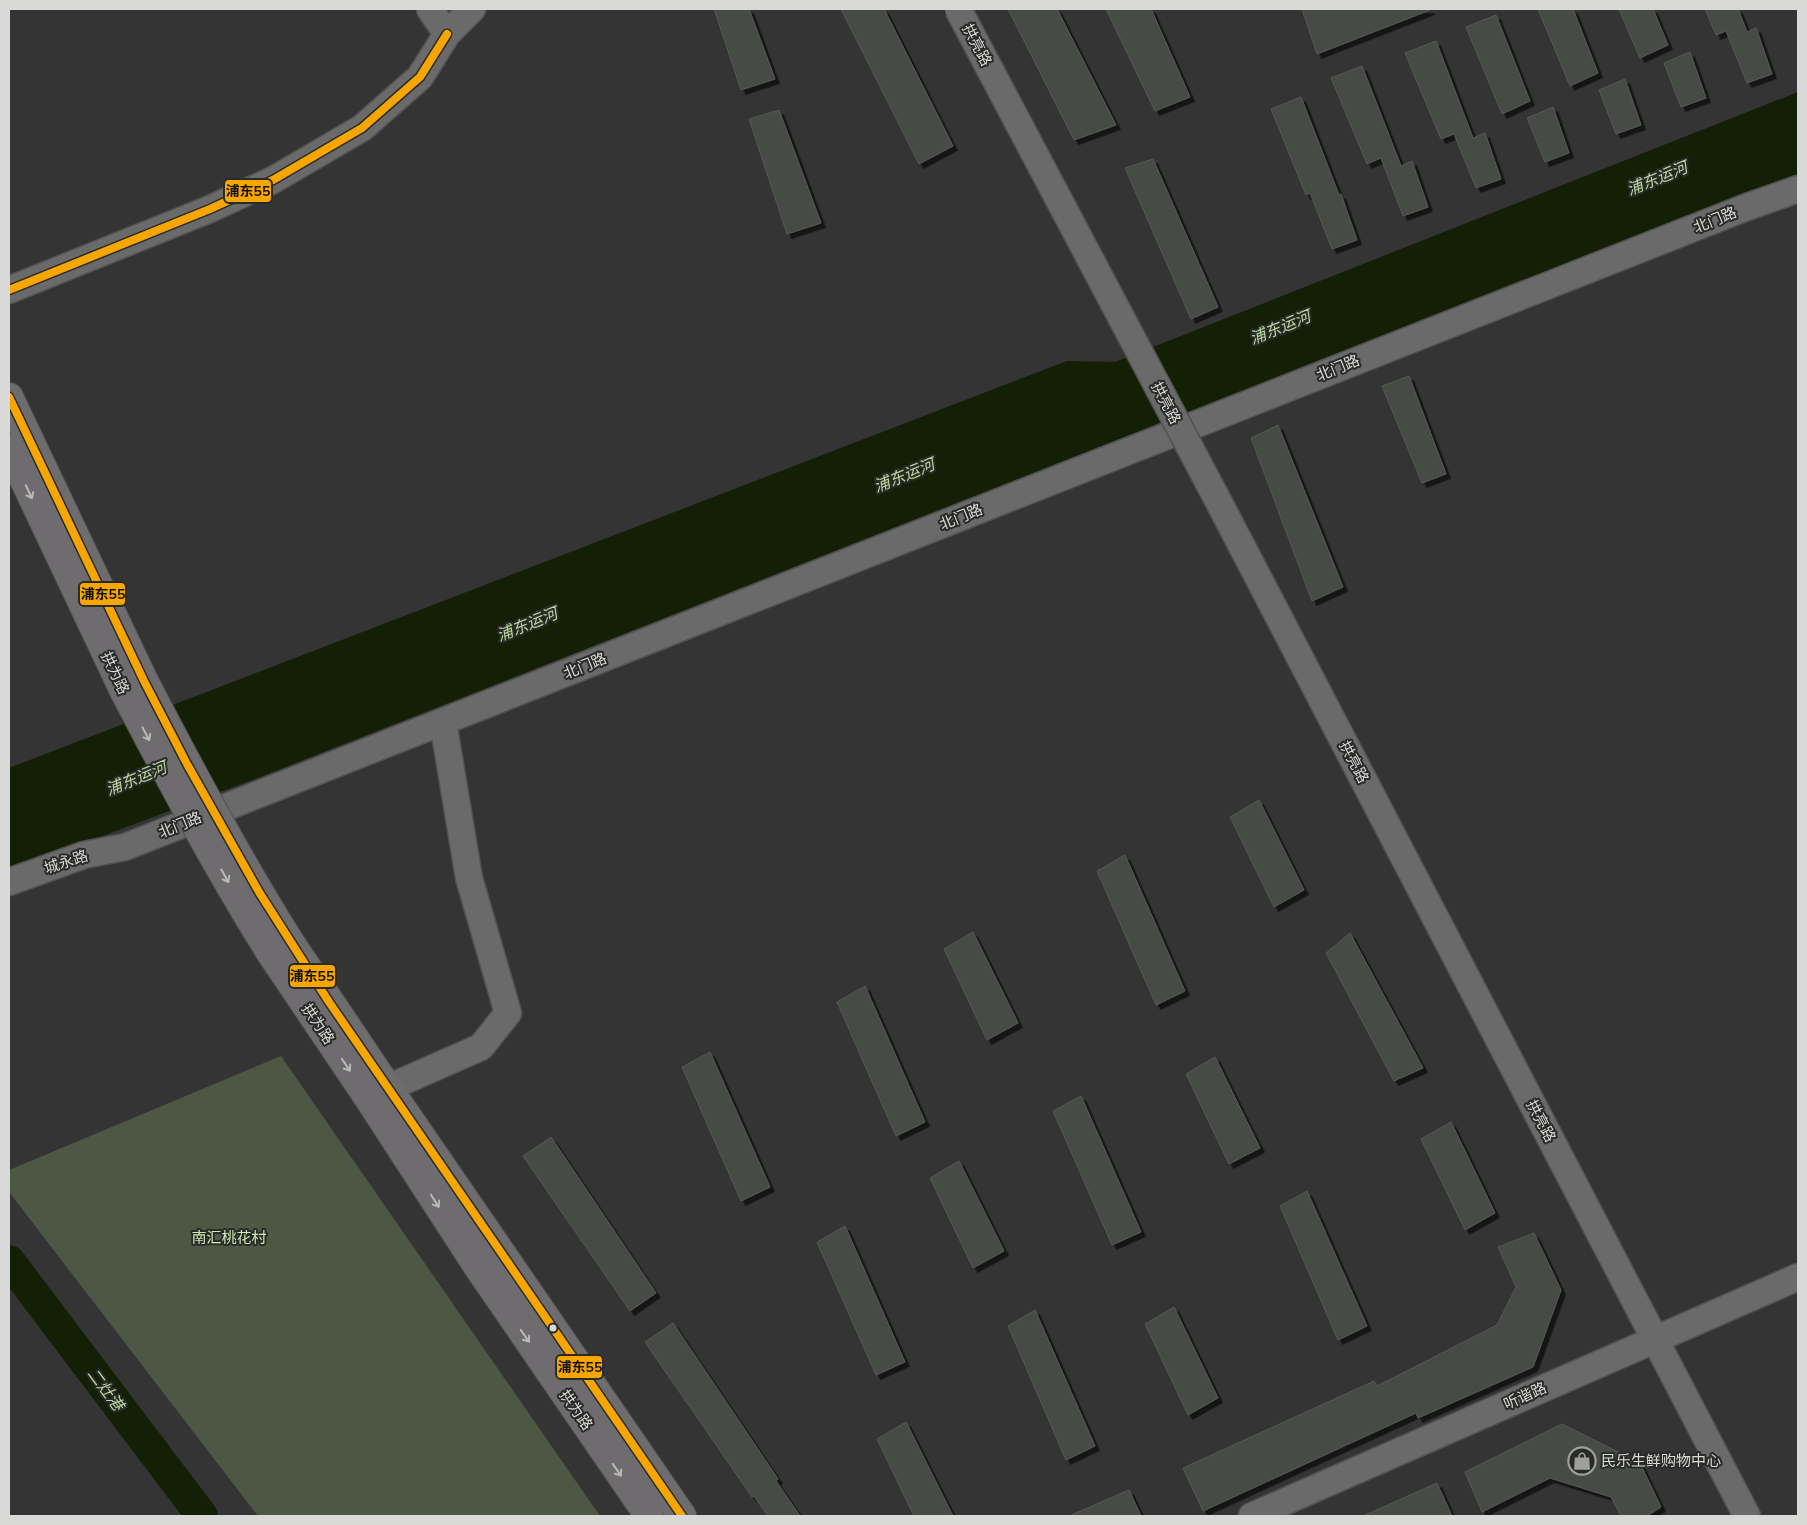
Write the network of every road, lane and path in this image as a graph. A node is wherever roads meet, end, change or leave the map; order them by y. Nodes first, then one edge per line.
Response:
1 (430, 9) edge
2 (472, 9) edge
3 (958, 9) edge
4 (447, 34) junction
5 (1798, 189) edge
6 (9, 290) edge
7 (9, 397) edge
8 (9, 448) edge
9 (134, 686) junction
10 (443, 722) junction
11 (125, 847) joint
12 (9, 882) edge
13 (378, 1094) junction
14 (1798, 1277) edge
15 (1655, 1339) junction
16 (649, 1516) edge
17 (682, 1516) edge
18 (1252, 1516) edge
19 (1746, 1516) edge

1 - 4 street
2 - 4 street
3 - 15 street, 拱亮路, bridge
4 - 6 street
5 - 10 street, 北门路
7 - 9 main road, 拱为路
8 -> 9 main road, 拱为路
9 - 13 main road, 拱为路, bridge
10 - 11 street, 北门路
10 - 13 street
11 - 12 street, 城永路
13 -> 16 main road, 拱为路
13 - 17 main road, 拱为路
14 - 15 street, 听谐路
15 - 18 street, 听谐路
15 - 19 street, 拱亮路

